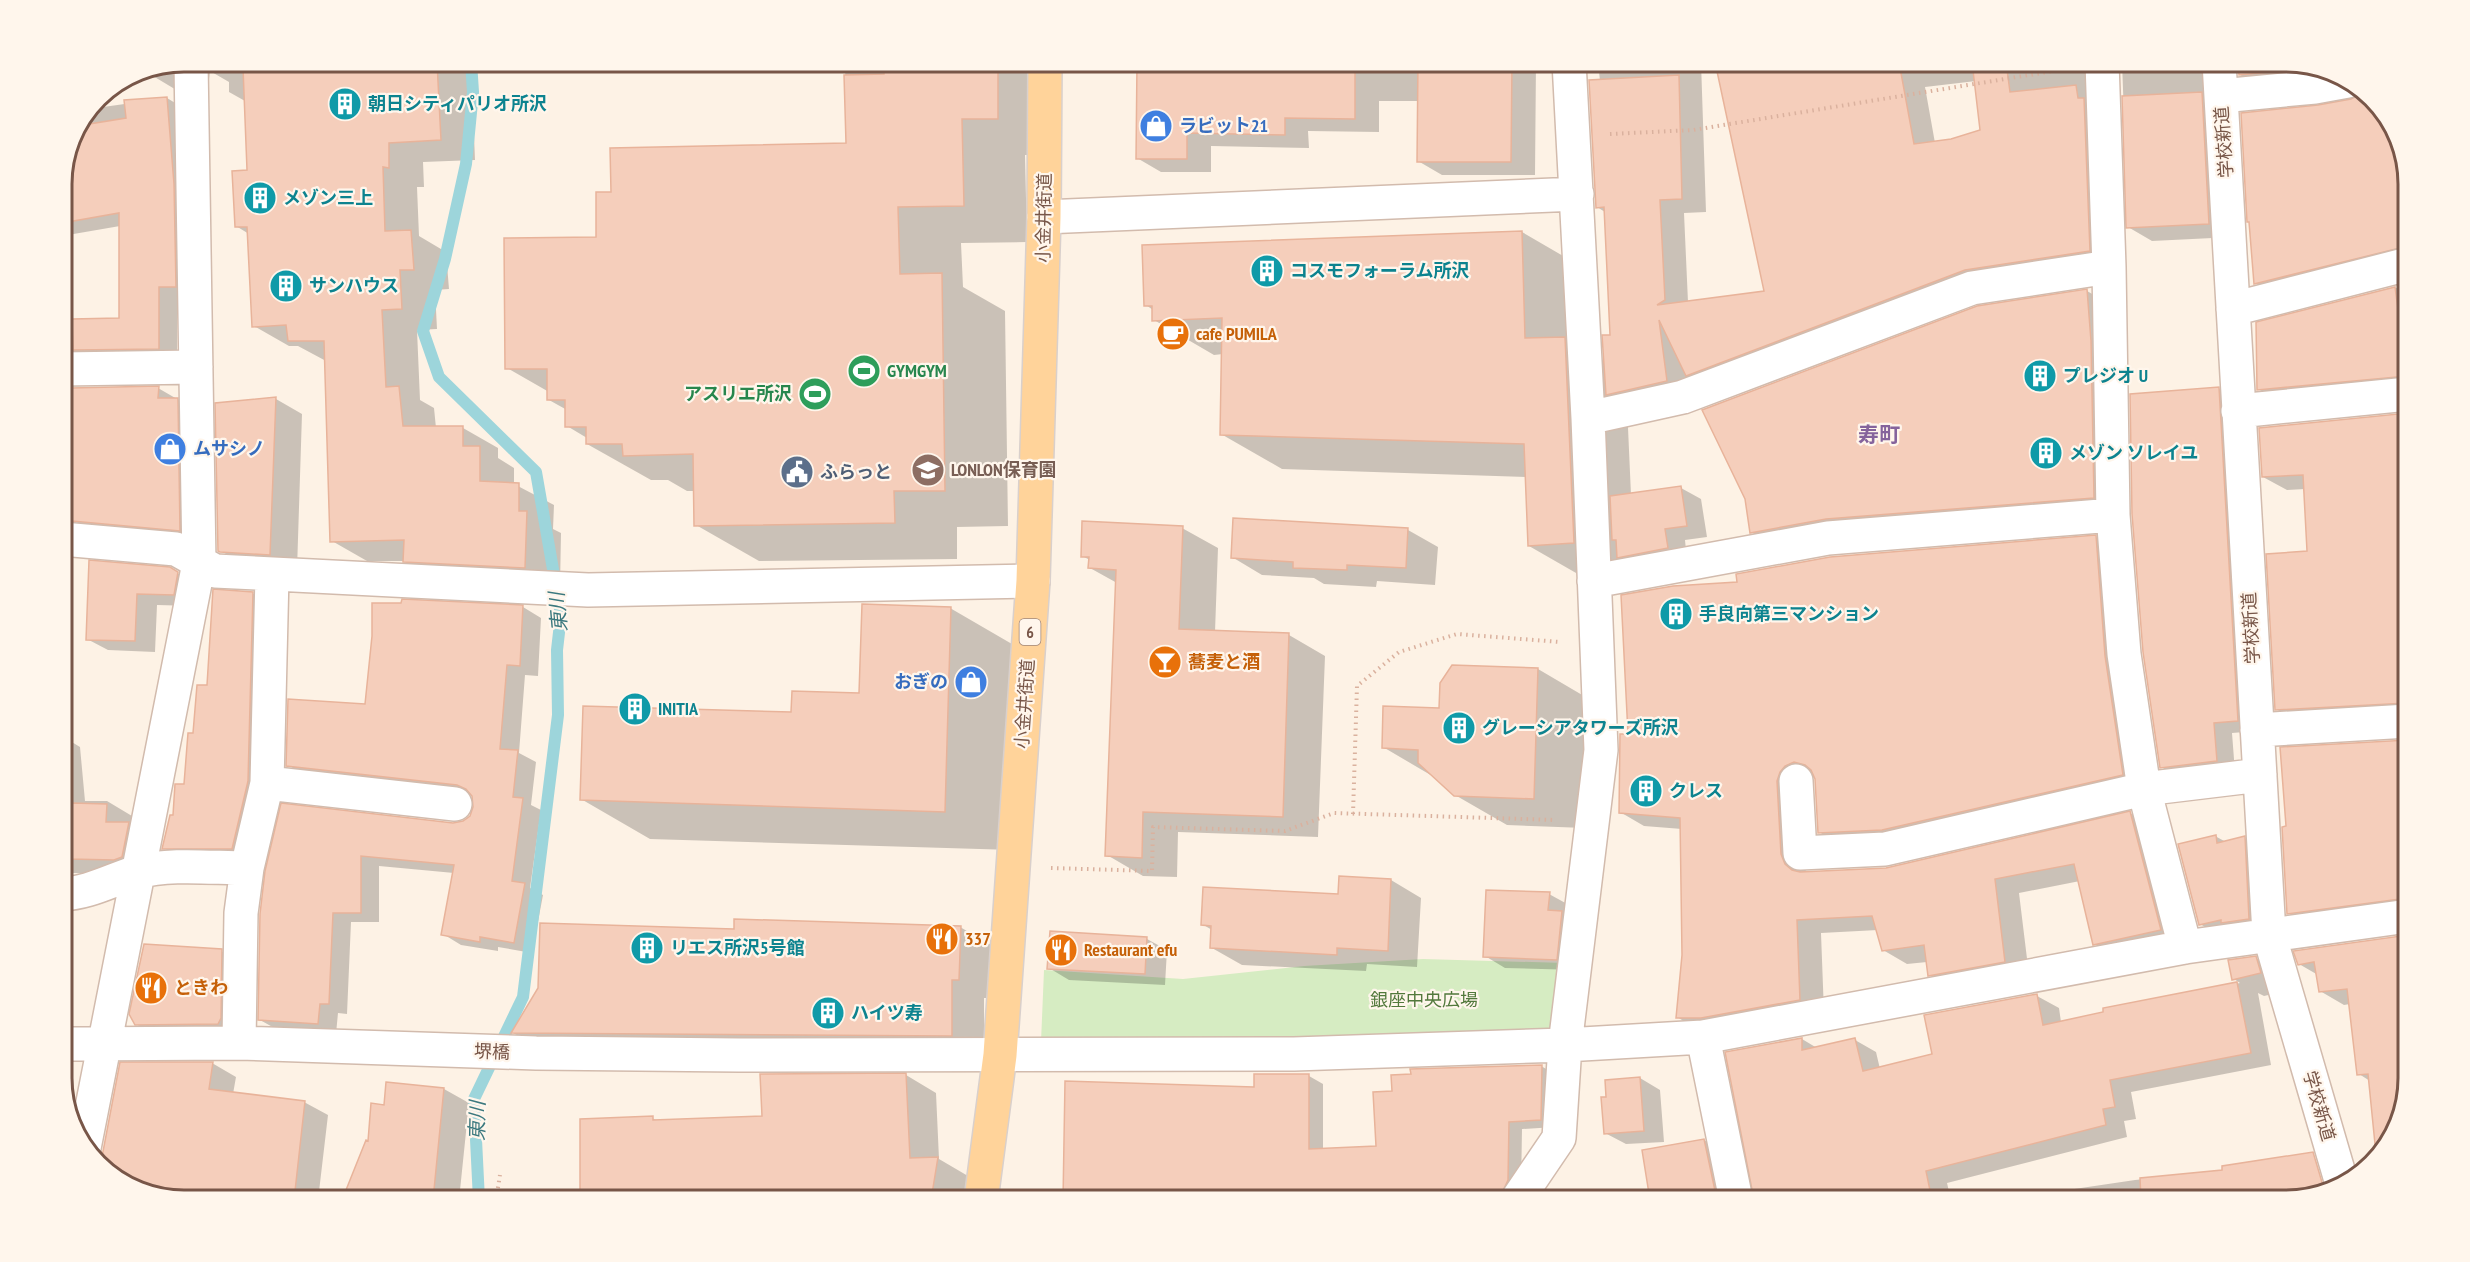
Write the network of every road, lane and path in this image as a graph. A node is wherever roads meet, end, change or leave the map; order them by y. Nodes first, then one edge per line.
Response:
1 (191, 72) edge
2 (1045, 72) edge
3 (1570, 72) edge
4 (2052, 72) edge
5 (2102, 72) edge
6 (2220, 72) edge
7 (2335, 83) edge
8 (2221, 96) junction
9 (1574, 136) junction
10 (1577, 195) junction
11 (1044, 217) junction
12 (2109, 267) junction
13 (2398, 267) edge
14 (2233, 309) junction
15 (196, 367) junction
16 (72, 369) edge
17 (2398, 395) edge
18 (2238, 411) junction
19 (1588, 418) junction
20 (2113, 515) junction
21 (72, 540) edge
22 (199, 562) junction
23 (272, 574) junction
24 (1033, 581) junction
25 (1594, 581) junction
26 (1597, 643) junction
27 (2398, 722) edge
28 (2257, 730) junction
29 (2260, 775) junction
30 (1796, 781) dead end
31 (267, 783) junction
32 (2144, 789) junction
33 (455, 804) dead end
34 (1353, 814) junction
35 (1592, 821) junction
36 (247, 868) junction
37 (1047, 868) dead end
38 (138, 872) junction
39 (72, 893) edge
40 (2398, 917) edge
41 (2269, 934) junction
42 (2185, 947) junction
43 (1703, 1036) junction
44 (104, 1042) junction
45 (239, 1043) junction
46 (72, 1044) edge
47 (1565, 1045) junction
48 (1000, 1055) junction
49 (87, 1133) edge
50 (500, 1175) dead end
51 (2340, 1176) edge
52 (498, 1190) edge
53 (982, 1190) edge
54 (1524, 1190) edge
55 (1734, 1190) edge

1 - 15 street
2 - 11 main road, 小金井街道 / 6
3 - 9 street
4 - 9 path
5 - 12 street
6 - 8 street, 学校新道
7 - 8 street
8 - 14 street, 学校新道
9 - 10 street
10 - 11 street
10 - 19 street
11 - 24 main road, 小金井街道 / 6
12 - 19 street
12 - 20 street
13 - 14 street
14 - 18 street, 学校新道
15 - 16 street
15 - 22 street
17 - 18 street
18 - 28 street, 学校新道
19 - 25 street
20 - 25 street
20 - 32 street
21 - 22 street
22 - 23 street
22 - 38 street
23 - 24 street
23 - 31 street
24 - 48 main road, 小金井街道 / 6
25 - 26 street
26 - 34 path
26 - 35 street
27 - 28 street
28 - 29 street, 学校新道
29 - 32 street
29 - 41 street, 学校新道
30 - 32 street
31 - 33 street
31 - 36 street
32 - 42 street
34 - 35 path
34 - 37 path
35 - 47 street
36 - 38 street
36 - 45 street
38 - 39 street
38 - 44 street
40 - 41 street, 堺橋
41 - 42 street, 堺橋
41 - 51 street, 学校新道
42 - 43 street, 堺橋
43 - 47 street, 堺橋
43 - 55 street
44 - 45 street, 堺橋
44 - 46 street, 堺橋
44 - 49 street
45 - 48 street, 堺橋
47 - 48 street, 堺橋
47 - 54 street
48 - 53 main road, 小金井街道 / 6
50 - 52 path

